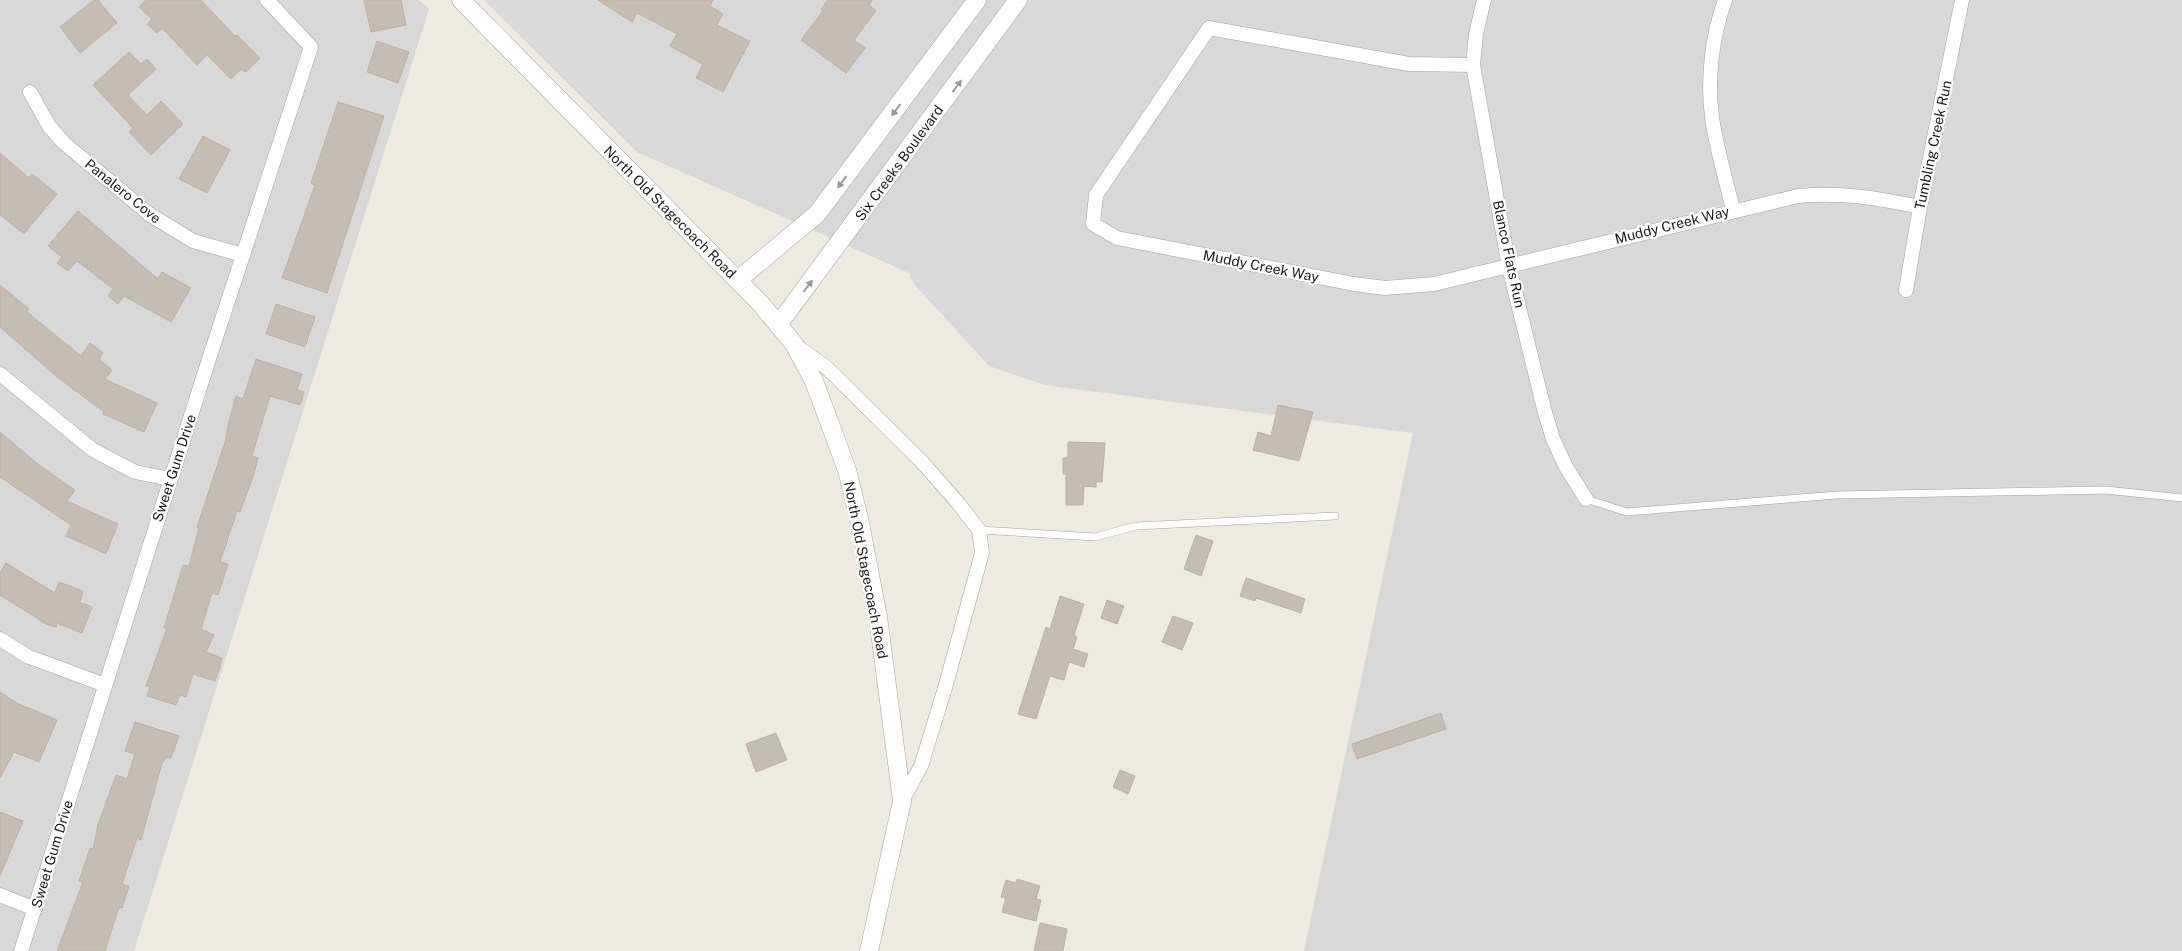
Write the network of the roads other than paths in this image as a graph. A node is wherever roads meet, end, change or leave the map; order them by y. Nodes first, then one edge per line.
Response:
1 (267, 0) edge
2 (461, 0) edge
3 (977, 0) edge
4 (1018, 0) edge
5 (1484, 0) edge
6 (1724, 0) edge
7 (1962, 0) edge
8 (1473, 65) junction
9 (30, 92) dead end
10 (1920, 207) junction
11 (1733, 210) junction
12 (243, 255) junction
13 (1509, 267) junction
14 (738, 280) junction
15 (1906, 290) dead end
16 (778, 325) junction
17 (794, 344) junction
18 (0, 374) edge
19 (170, 479) junction
20 (2182, 498) edge
21 (1586, 499) joint
22 (1335, 516) dead end
23 (979, 530) junction
24 (0, 639) edge
25 (105, 685) junction
26 (902, 801) junction
27 (0, 895) edge
28 (34, 909) junction
29 (21, 951) edge
30 (869, 951) edge

1 - 12 street, Sweet Gum Drive
2 - 14 street, North Old Stagecoach Road
3 -> 14 street
16 -> 4 street, Six Creeks Boulevard
5 - 8 street, Blanco Flats Run
6 - 11 street
7 - 10 street, Tumbling Creek Run
8 - 13 street, Blanco Flats Run
8 - 13 street, Muddy Creek Way
9 - 12 street, Panalero Cove
10 - 11 street, Muddy Creek Way
10 - 15 street, Tumbling Creek Run
11 - 13 street, Muddy Creek Way
12 - 19 street, Sweet Gum Drive
13 - 21 street, Blanco Flats Run
14 - 16 street, North Old Stagecoach Road
16 - 17 street, North Old Stagecoach Road
17 - 23 street
17 - 26 street, North Old Stagecoach Road
18 - 19 street
19 - 25 street, Sweet Gum Drive
20 - 21 lane
22 - 23 lane
23 - 26 street
24 - 25 street
25 - 28 street, Sweet Gum Drive
26 - 30 street, North Old Stagecoach Road
27 - 28 street
28 - 29 street, Sweet Gum Drive

